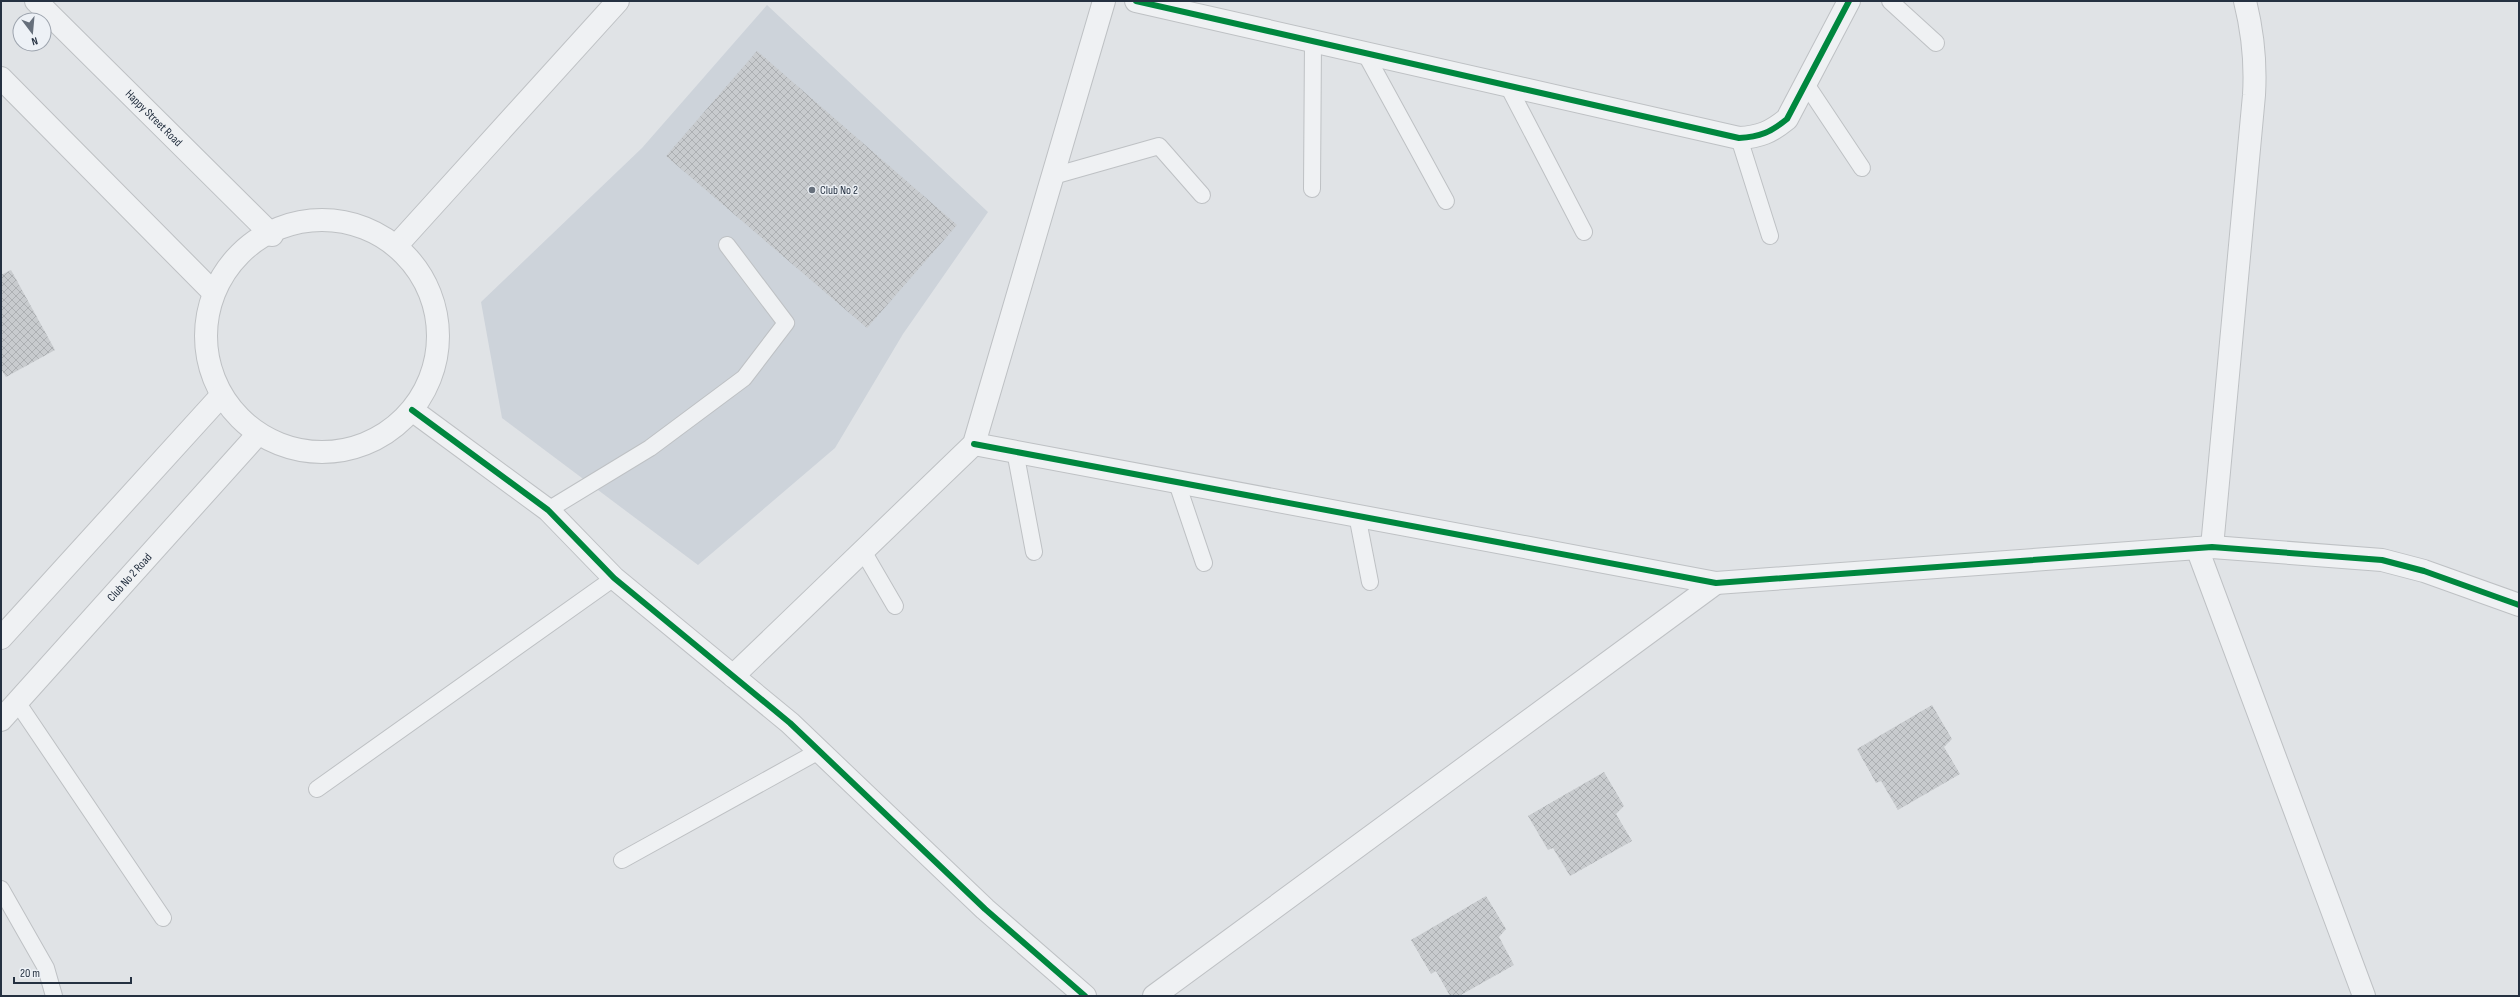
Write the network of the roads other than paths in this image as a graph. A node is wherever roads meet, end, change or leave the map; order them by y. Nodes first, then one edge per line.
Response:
1 (36, 1) edge
2 (618, 1) edge
3 (1104, 1) edge
4 (1136, 1) edge
5 (1849, 1) edge
6 (1890, 1) edge
7 (2245, 1) edge
8 (1313, 41) junction
9 (1936, 43) dead end
10 (1365, 53) junction
11 (1, 78) edge
12 (1806, 84) junction
13 (1508, 86) junction
14 (1739, 138) junction
15 (1862, 168) dead end
16 (1053, 176) junction
17 (1312, 189) dead end
18 (1202, 195) dead end
19 (1446, 201) dead end
20 (1584, 232) dead end
21 (272, 235) junction
22 (1770, 236) dead end
23 (397, 245) junction
24 (728, 245) dead end
25 (213, 292) junction
26 (220, 397) junction
27 (412, 410) junction
28 (258, 434) junction
29 (974, 444) junction
30 (1015, 451) junction
31 (1176, 480) junction
32 (548, 510) junction
33 (1357, 515) junction
34 (2205, 548) junction
35 (863, 551) junction
36 (1034, 552) dead end
37 (1204, 563) dead end
38 (614, 578) junction
39 (1370, 582) dead end
40 (1716, 583) junction
41 (2519, 605) edge
42 (895, 606) dead end
43 (1, 638) edge
44 (733, 676) junction
45 (17, 702) junction
46 (1, 720) edge
47 (819, 751) junction
48 (317, 789) dead end
49 (622, 860) dead end
50 (1, 889) edge
51 (163, 918) dead end
52 (54, 996) edge
53 (1085, 996) edge
54 (1154, 996) edge
55 (2364, 996) edge

1 - 21 street, Happy Street Road
2 - 23 street
3 - 16 street
4 - 8 street
5 - 12 street
6 - 9 lane
7 - 34 street
8 - 10 street
8 - 17 lane
10 - 13 street
10 - 19 lane
11 - 25 street
12 - 14 street
12 - 15 lane
13 - 14 street
13 - 20 lane
14 - 22 lane
16 - 18 lane
16 - 29 street
21 - 23 street
21 - 25 street
23 - 27 street
24 - 32 lane
25 - 26 street
26 - 28 street
26 - 43 street
27 - 28 street
27 - 32 street
28 - 45 street, Club No 2 Road
29 - 30 street
29 - 35 street
30 - 31 street
30 - 36 lane
31 - 33 street
31 - 37 lane
32 - 38 street
33 - 39 lane
33 - 40 street
34 - 40 street
34 - 41 street
34 - 55 street
35 - 42 lane
35 - 44 street
38 - 44 street
38 - 48 lane
40 - 54 street
44 - 47 street
45 - 46 street, Club No 2 Road
45 - 51 lane
47 - 49 lane
47 - 53 street
50 - 52 lane

